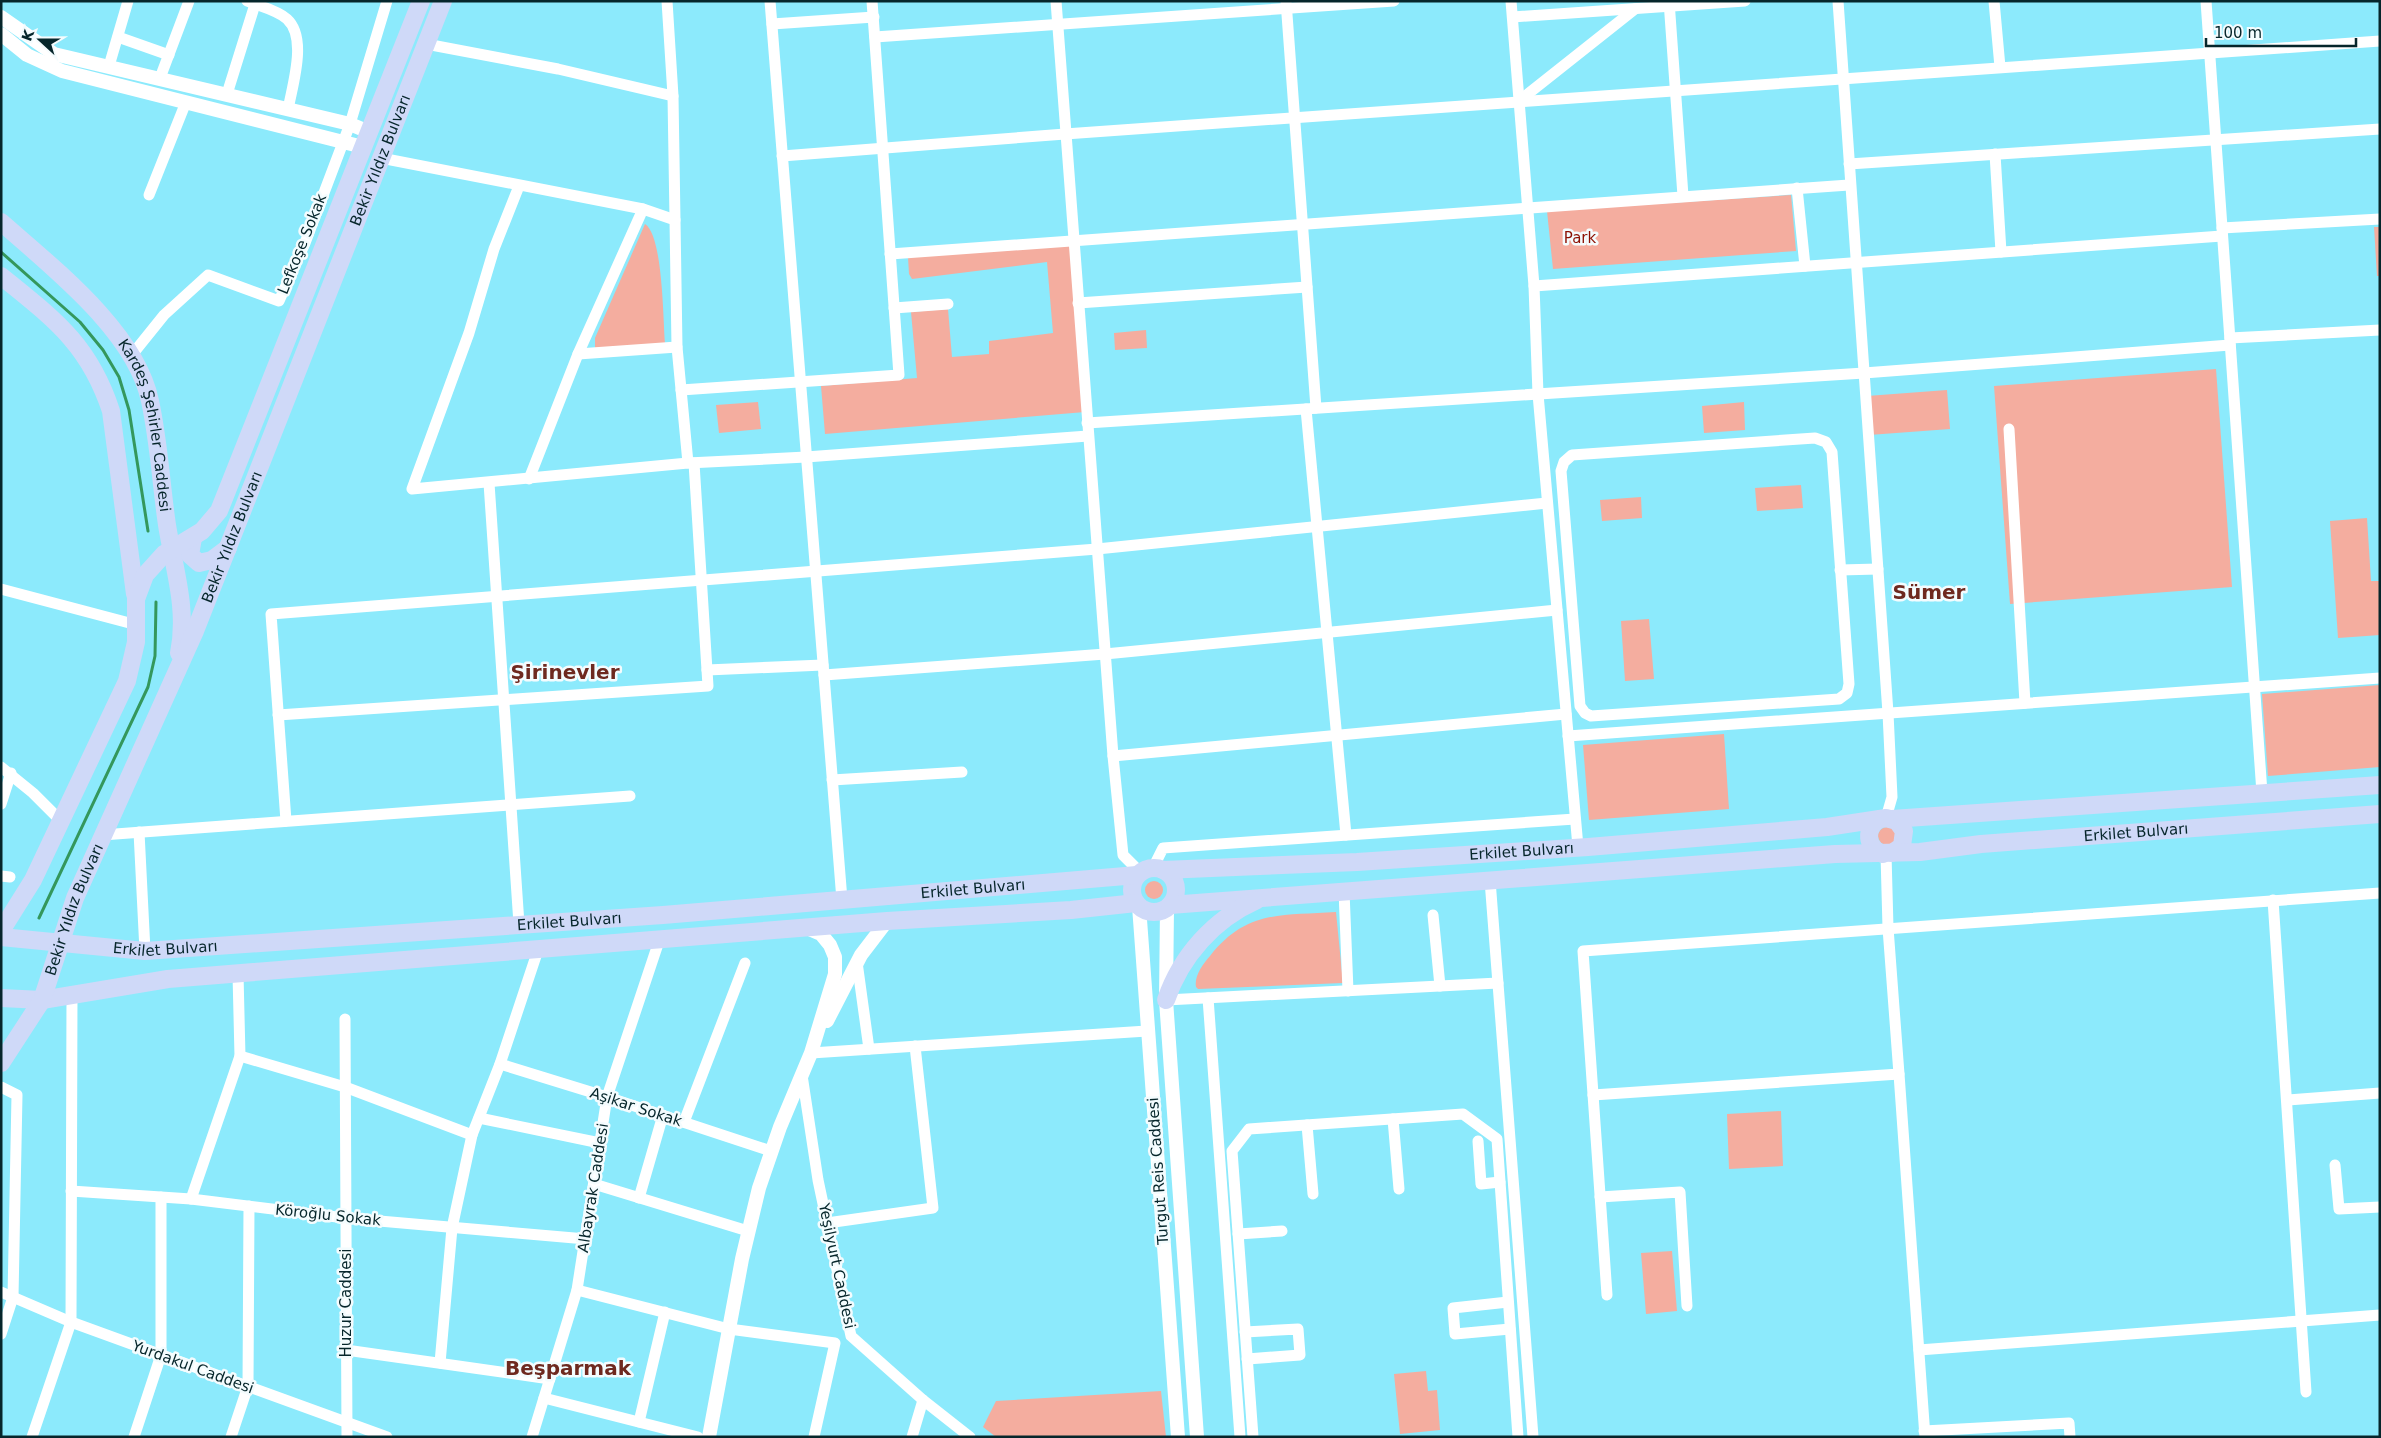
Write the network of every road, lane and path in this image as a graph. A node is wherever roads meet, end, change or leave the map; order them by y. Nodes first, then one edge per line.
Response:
1 (128, 1) edge
2 (190, 1) edge
3 (387, 1) edge
4 (421, 1) edge
5 (443, 1) edge
6 (667, 1) edge
7 (770, 1) edge
8 (872, 1) edge
9 (1056, 1) edge
10 (1394, 1) edge
11 (1511, 1) edge
12 (1746, 1) edge
13 (1838, 1) edge
14 (1994, 1) edge
15 (2206, 1) edge
16 (253, 2) edge
17 (1669, 4) edge
18 (1286, 5) edge
19 (1639, 5) edge
20 (1, 17) edge
21 (874, 17) junction
22 (1513, 17) junction
23 (772, 24) junction
24 (1058, 24) junction
25 (1, 34) edge
26 (118, 37) junction
27 (875, 37) junction
28 (2380, 41) edge
29 (426, 44) junction
30 (2210, 53) junction
31 (169, 55) junction
32 (109, 66) junction
33 (2000, 67) junction
34 (160, 78) junction
35 (1843, 79) junction
36 (1676, 90) junction
37 (227, 94) junction
38 (673, 96) junction
39 (186, 102) junction
40 (1519, 102) junction
41 (288, 110) junction
42 (1295, 117) junction
43 (350, 124) junction
44 (2380, 128) edge
45 (1065, 134) junction
46 (366, 139) junction
47 (2216, 139) junction
48 (343, 142) junction
49 (883, 148) junction
50 (1995, 154) junction
51 (782, 156) junction
52 (381, 158) junction
53 (1849, 164) junction
54 (1849, 185) junction
55 (519, 186) junction
56 (1797, 188) junction
57 (149, 195) dead end
58 (1683, 196) junction
59 (1528, 208) junction
60 (643, 209) junction
61 (2380, 219) edge
62 (675, 220) junction
63 (1, 222) edge
64 (1303, 224) junction
65 (2222, 232) junction
66 (1074, 241) junction
67 (2001, 252) junction
68 (890, 254) junction
69 (1855, 262) junction
70 (1805, 266) junction
71 (1, 276) edge
72 (1307, 286) junction
73 (1534, 286) junction
74 (1078, 303) junction
75 (948, 304) dead end
76 (894, 308) junction
77 (2380, 330) edge
78 (2230, 341) junction
79 (677, 347) junction
80 (578, 354) junction
81 (131, 356) junction
82 (1864, 373) junction
83 (800, 382) junction
84 (681, 390) junction
85 (1538, 394) junction
86 (1311, 409) junction
87 (1087, 423) junction
88 (2009, 428) dead end
89 (1088, 436) junction
90 (806, 457) junction
91 (691, 463) junction
92 (529, 479) junction
93 (489, 483) junction
94 (1547, 503) junction
95 (1317, 527) junction
96 (193, 538) junction
97 (228, 548) junction
98 (172, 549) junction
99 (1097, 549) junction
100 (1878, 569) junction
101 (1840, 570) junction
102 (816, 572) junction
103 (702, 581) junction
104 (1, 589) edge
105 (497, 596) junction
106 (136, 599) junction
107 (1557, 610) junction
108 (137, 625) junction
109 (1327, 633) junction
110 (1105, 654) junction
111 (707, 670) junction
112 (823, 670) junction
113 (173, 678) junction
114 (2380, 678) edge
115 (2254, 687) junction
116 (504, 700) junction
117 (2025, 703) junction
118 (1888, 713) junction
119 (1566, 714) junction
120 (278, 715) junction
121 (1337, 735) junction
122 (1568, 736) junction
123 (1113, 756) junction
124 (6, 770) edge
125 (962, 772) dead end
126 (832, 780) junction
127 (2380, 785) edge
128 (2262, 793) junction
129 (630, 796) dead end
130 (1, 804) edge
131 (511, 805) junction
132 (2380, 814) edge
133 (1575, 819) junction
134 (1886, 819) junction
135 (61, 821) junction
136 (286, 822) junction
137 (139, 832) junction
138 (102, 835) junction
139 (1346, 835) junction
140 (1578, 847) junction
141 (1887, 854) junction
142 (1148, 871) junction
143 (1490, 880) junction
144 (1344, 891) junction
145 (2380, 892) edge
146 (1265, 897) junction
147 (842, 900) junction
148 (2273, 900) junction
149 (1137, 905) junction
150 (1168, 906) junction
151 (8, 913) edge
152 (1433, 916) dead end
153 (888, 921) junction
154 (519, 924) junction
155 (808, 928) junction
156 (1888, 928) junction
157 (1, 931) edge
158 (1, 937) edge
159 (659, 941) junction
160 (60, 943) junction
161 (538, 950) junction
162 (145, 951) junction
163 (745, 962) dead end
164 (857, 962) junction
165 (238, 974) junction
166 (1498, 983) junction
167 (1440, 986) junction
168 (1348, 991) junction
169 (72, 996) junction
170 (1, 998) edge
171 (1208, 998) junction
172 (42, 1000) junction
173 (1166, 1000) junction
174 (345, 1019) dead end
175 (1147, 1031) junction
176 (915, 1046) junction
177 (869, 1049) junction
178 (811, 1053) junction
179 (240, 1056) junction
180 (1, 1063) edge
181 (500, 1064) junction
182 (801, 1073) junction
183 (1899, 1074) junction
184 (1, 1087) edge
185 (345, 1087) junction
186 (2380, 1093) edge
187 (1593, 1095) junction
188 (607, 1097) junction
189 (2288, 1100) junction
190 (663, 1115) junction
191 (479, 1118) junction
192 (1393, 1119) junction
193 (684, 1122) junction
194 (1307, 1125) junction
195 (472, 1135) junction
196 (1478, 1141) dead end
197 (600, 1143) junction
198 (771, 1151) junction
199 (2335, 1165) dead end
200 (1500, 1182) junction
201 (594, 1184) junction
202 (1399, 1189) dead end
203 (71, 1191) junction
204 (1313, 1194) dead end
205 (161, 1197) junction
206 (1600, 1197) junction
207 (639, 1198) junction
208 (191, 1199) junction
209 (249, 1206) junction
210 (2380, 1206) edge
211 (345, 1218) junction
212 (827, 1223) junction
213 (452, 1228) junction
214 (748, 1231) junction
215 (1282, 1232) dead end
216 (1238, 1234) junction
217 (586, 1239) junction
218 (577, 1290) junction
219 (1, 1292) edge
220 (1607, 1296) dead end
221 (13, 1297) junction
222 (1508, 1302) junction
223 (1687, 1306) dead end
224 (665, 1312) junction
225 (2380, 1315) edge
226 (2302, 1321) junction
227 (71, 1322) junction
228 (729, 1329) junction
229 (1510, 1329) junction
230 (1245, 1332) junction
231 (1, 1334) edge
232 (851, 1336) junction
233 (835, 1343) junction
234 (346, 1350) junction
235 (1919, 1350) junction
236 (161, 1355) junction
237 (1247, 1359) junction
238 (440, 1363) junction
239 (550, 1379) junction
240 (248, 1386) junction
241 (2306, 1392) dead end
242 (544, 1398) junction
243 (923, 1400) junction
244 (346, 1422) junction
245 (639, 1422) junction
246 (1925, 1434) edge
247 (32, 1437) edge
248 (134, 1437) edge
249 (231, 1437) edge
250 (347, 1437) edge
251 (387, 1437) edge
252 (532, 1437) edge
253 (698, 1437) edge
254 (709, 1437) edge
255 (814, 1437) edge
256 (912, 1437) edge
257 (970, 1437) edge
258 (1178, 1437) edge
259 (1197, 1437) edge
260 (1240, 1437) edge
261 (1253, 1437) edge
262 (1518, 1437) edge
263 (1533, 1437) edge
264 (2070, 1437) edge

1 - 26 street
2 - 31 street
3 - 43 street, Lefkoşe Sokak
4 - 46 main road, Bekir Yıldız Bulvarı
5 - 29 main road, Bekir Yıldız Bulvarı
6 - 38 street
7 - 23 street
8 - 21 street
9 - 24 street
10 - 18 street
11 - 22 street
12 - 17 street
13 - 35 street
14 - 33 street
15 - 30 street
16 - 37 street
16 - 41 street
17 - 19 street
17 - 36 street
18 - 24 street
18 - 42 street
19 - 22 street
19 - 40 street
20 - 32 street
21 - 23 street
21 - 27 street
22 - 40 street
23 - 51 street
24 - 27 street
24 - 45 street
25 - 39 street
26 - 31 street
26 - 32 street
27 - 49 street
28 - 30 street
29 - 38 street
29 - 52 main road, Bekir Yıldız Bulvarı
30 - 33 street
30 - 47 street
31 - 34 street
32 - 34 street
33 - 35 street
34 - 37 street
35 - 36 street
35 - 53 street
36 - 40 street
36 - 58 street
37 - 41 street
38 - 62 street
39 - 48 street
39 - 57 street
40 - 42 street
40 - 59 street
41 - 43 street
42 - 45 street
42 - 64 street
43 - 46 street
43 - 48 street, Lefkoşe Sokak
44 - 47 street
45 - 49 street
45 - 66 street
46 - 48 street
46 - 96 main road, Bekir Yıldız Bulvarı
47 - 50 street
47 - 65 street
48 - 81 street, Lefkoşe Sokak
49 - 51 street
49 - 68 street
50 - 53 street
50 - 67 street
51 - 83 street
52 - 55 street
52 - 97 main road, Bekir Yıldız Bulvarı
53 - 54 street
54 - 56 street
54 - 69 street
55 - 60 street
55 - 93 street
56 - 58 street
56 - 70 street
58 - 59 street
59 - 64 street
59 - 73 street
60 - 62 street
60 - 80 street
61 - 65 street
62 - 79 street
63 - 81 main road, Kardeş Şehirler Caddesi
64 - 66 street
64 - 72 street
65 - 67 street
65 - 78 street
66 - 68 street
66 - 74 street
67 - 69 street
68 - 76 street
69 - 70 street
69 - 82 street
70 - 73 street
71 - 106 main road, Kardeş Şehirler Caddesi
72 - 74 street
72 - 86 street
73 - 85 street
74 - 87 street
75 - 76 street
76 - 83 street
77 - 78 street
78 - 82 street
78 - 115 street
79 - 80 street
79 - 84 street
80 - 92 street
81 - 98 main road, Kardeş Şehirler Caddesi
82 - 85 street
82 - 100 street
83 - 84 street
83 - 90 street
84 - 91 street
85 - 86 street
85 - 94 street
86 - 87 street
86 - 95 street
87 - 89 street
88 - 117 street
89 - 90 street
89 - 99 street
90 - 91 street
90 - 102 street
91 - 92 street
91 - 103 street
92 - 93 street
93 - 105 street
94 - 95 street
94 - 107 street
95 - 99 street
95 - 109 street
96 - 97 main road
96 - 98 main road, Bekir Yıldız Bulvarı
97 - 113 main road, Bekir Yıldız Bulvarı
98 - 106 main road, Bekir Yıldız Bulvarı
98 - 113 main road, Kardeş Şehirler Caddesi
99 - 102 street
99 - 110 street
100 - 101 street
100 - 118 street
101 - 101 street
102 - 103 street
102 - 112 street
103 - 105 street
103 - 111 street
104 - 108 street
105 - 116 street
105 - 120 street
106 - 108 main road, Bekir Yıldız Bulvarı
107 - 109 street
107 - 119 street
108 - 135 main road, Bekir Yıldız Bulvarı
109 - 110 street
109 - 121 street
110 - 112 street
110 - 123 street
111 - 112 street
111 - 116 street
112 - 126 street
113 - 138 main road, Bekir Yıldız Bulvarı
114 - 115 street
115 - 117 street
115 - 128 street
116 - 120 street
116 - 131 street
117 - 118 street
118 - 122 street
118 - 134 street
119 - 121 street
119 - 122 street
120 - 136 street
121 - 123 street
121 - 139 street
122 - 133 street
123 - 142 street
124 - 130 street
124 - 135 street
125 - 126 street
126 - 147 street
127 - 128 main road, Erkilet Bulvarı
128 - 134 main road, Erkilet Bulvarı
129 - 131 street
131 - 136 street
131 - 154 street
132 - 141 main road, Erkilet Bulvarı
133 - 139 street
133 - 140 street
134 - 140 main road, Erkilet Bulvarı
134 - 141 main road
134 - 141 main road
135 - 151 main road, Bekir Yıldız Bulvarı
136 - 137 street
137 - 138 street
137 - 162 street
138 - 160 main road, Bekir Yıldız Bulvarı
139 - 142 street
140 - 142 main road, Erkilet Bulvarı
141 - 143 main road, Erkilet Bulvarı
141 - 156 street
142 - 147 main road, Erkilet Bulvarı
142 - 149 main road
142 - 150 main road
143 - 144 main road, Erkilet Bulvarı
143 - 166 street
144 - 146 main road, Erkilet Bulvarı
144 - 168 street
145 - 148 street
146 - 150 main road, Erkilet Bulvarı
146 - 173 main road
147 - 154 main road, Erkilet Bulvarı
148 - 156 street
148 - 189 street
149 - 150 main road
149 - 153 main road, Erkilet Bulvarı
149 - 175 street, Turgut Reis Caddesi
150 - 173 street, Turgut Reis Caddesi
151 - 157 main road, Bekir Yıldız Bulvarı
152 - 167 street
153 - 155 main road, Erkilet Bulvarı
153 - 164 street
154 - 162 main road, Erkilet Bulvarı
155 - 159 main road, Erkilet Bulvarı
155 - 178 street
156 - 183 street
156 - 187 street
158 - 160 main road, Erkilet Bulvarı
159 - 161 main road, Erkilet Bulvarı
159 - 188 street, Albayrak Caddesi
160 - 162 main road, Erkilet Bulvarı
160 - 172 main road, Bekir Yıldız Bulvarı
161 - 165 main road, Erkilet Bulvarı
161 - 181 street
163 - 193 street
164 - 177 street
164 - 178 street
165 - 169 main road, Erkilet Bulvarı
165 - 179 street
166 - 167 street
166 - 263 street
167 - 168 street
168 - 171 street
169 - 172 main road, Erkilet Bulvarı
169 - 203 street
170 - 172 main road, Erkilet Bulvarı
171 - 173 street
171 - 260 street
172 - 180 main road, Bekir Yıldız Bulvarı
173 - 259 street, Turgut Reis Caddesi
174 - 185 street, Huzur Caddesi
175 - 176 street
175 - 258 street, Turgut Reis Caddesi
176 - 177 street
176 - 212 street
177 - 178 street
178 - 182 street
179 - 185 street
179 - 208 street
181 - 188 street, Aşikar Sokak
181 - 191 street
182 - 198 street
182 - 212 street, Yeşilyurt Caddesi
183 - 187 street
183 - 235 street
184 - 221 street
185 - 195 street
185 - 211 street, Huzur Caddesi
186 - 189 street
187 - 206 street
188 - 190 street, Aşikar Sokak
188 - 197 street, Albayrak Caddesi
189 - 226 street
190 - 193 street, Aşikar Sokak
190 - 207 street
191 - 195 street
191 - 197 street
192 - 194 street
192 - 200 street
192 - 202 street
193 - 198 street, Aşikar Sokak
194 - 204 street
194 - 216 street
195 - 213 street
196 - 200 street
197 - 201 street, Albayrak Caddesi
198 - 214 street
199 - 210 street
200 - 222 street
201 - 207 street
201 - 217 street, Albayrak Caddesi
203 - 205 street, Köroğlu Sokak
203 - 227 street
205 - 208 street, Köroğlu Sokak
205 - 236 street
206 - 220 street
206 - 223 street
207 - 214 street
208 - 209 street, Köroğlu Sokak
209 - 211 street, Köroğlu Sokak
209 - 240 street
211 - 213 street, Köroğlu Sokak
211 - 234 street, Huzur Caddesi
212 - 232 street, Yeşilyurt Caddesi
213 - 217 street, Köroğlu Sokak
213 - 238 street
214 - 228 street
215 - 216 street
216 - 230 street
217 - 218 street, Albayrak Caddesi
218 - 224 street
218 - 239 street, Albayrak Caddesi
219 - 221 street, Yurdakul Caddesi
221 - 227 street, Yurdakul Caddesi
221 - 231 street
222 - 229 street
222 - 229 street
224 - 228 street
224 - 245 street
225 - 226 street
226 - 235 street
226 - 241 street
227 - 236 street, Yurdakul Caddesi
227 - 247 street
228 - 233 street
228 - 254 street
229 - 262 street
230 - 237 street
230 - 237 street
232 - 233 street
232 - 243 street, Yeşilyurt Caddesi
233 - 255 street
234 - 238 street
234 - 244 street, Huzur Caddesi
235 - 246 street
236 - 240 street, Yurdakul Caddesi
236 - 248 street
237 - 261 street
238 - 239 street
239 - 242 street, Albayrak Caddesi
240 - 244 street, Yurdakul Caddesi
240 - 249 street
242 - 245 street
242 - 252 street, Albayrak Caddesi
243 - 256 street
243 - 257 street, Yeşilyurt Caddesi
244 - 250 street, Huzur Caddesi
244 - 251 street, Yurdakul Caddesi
245 - 253 street
246 - 264 street

